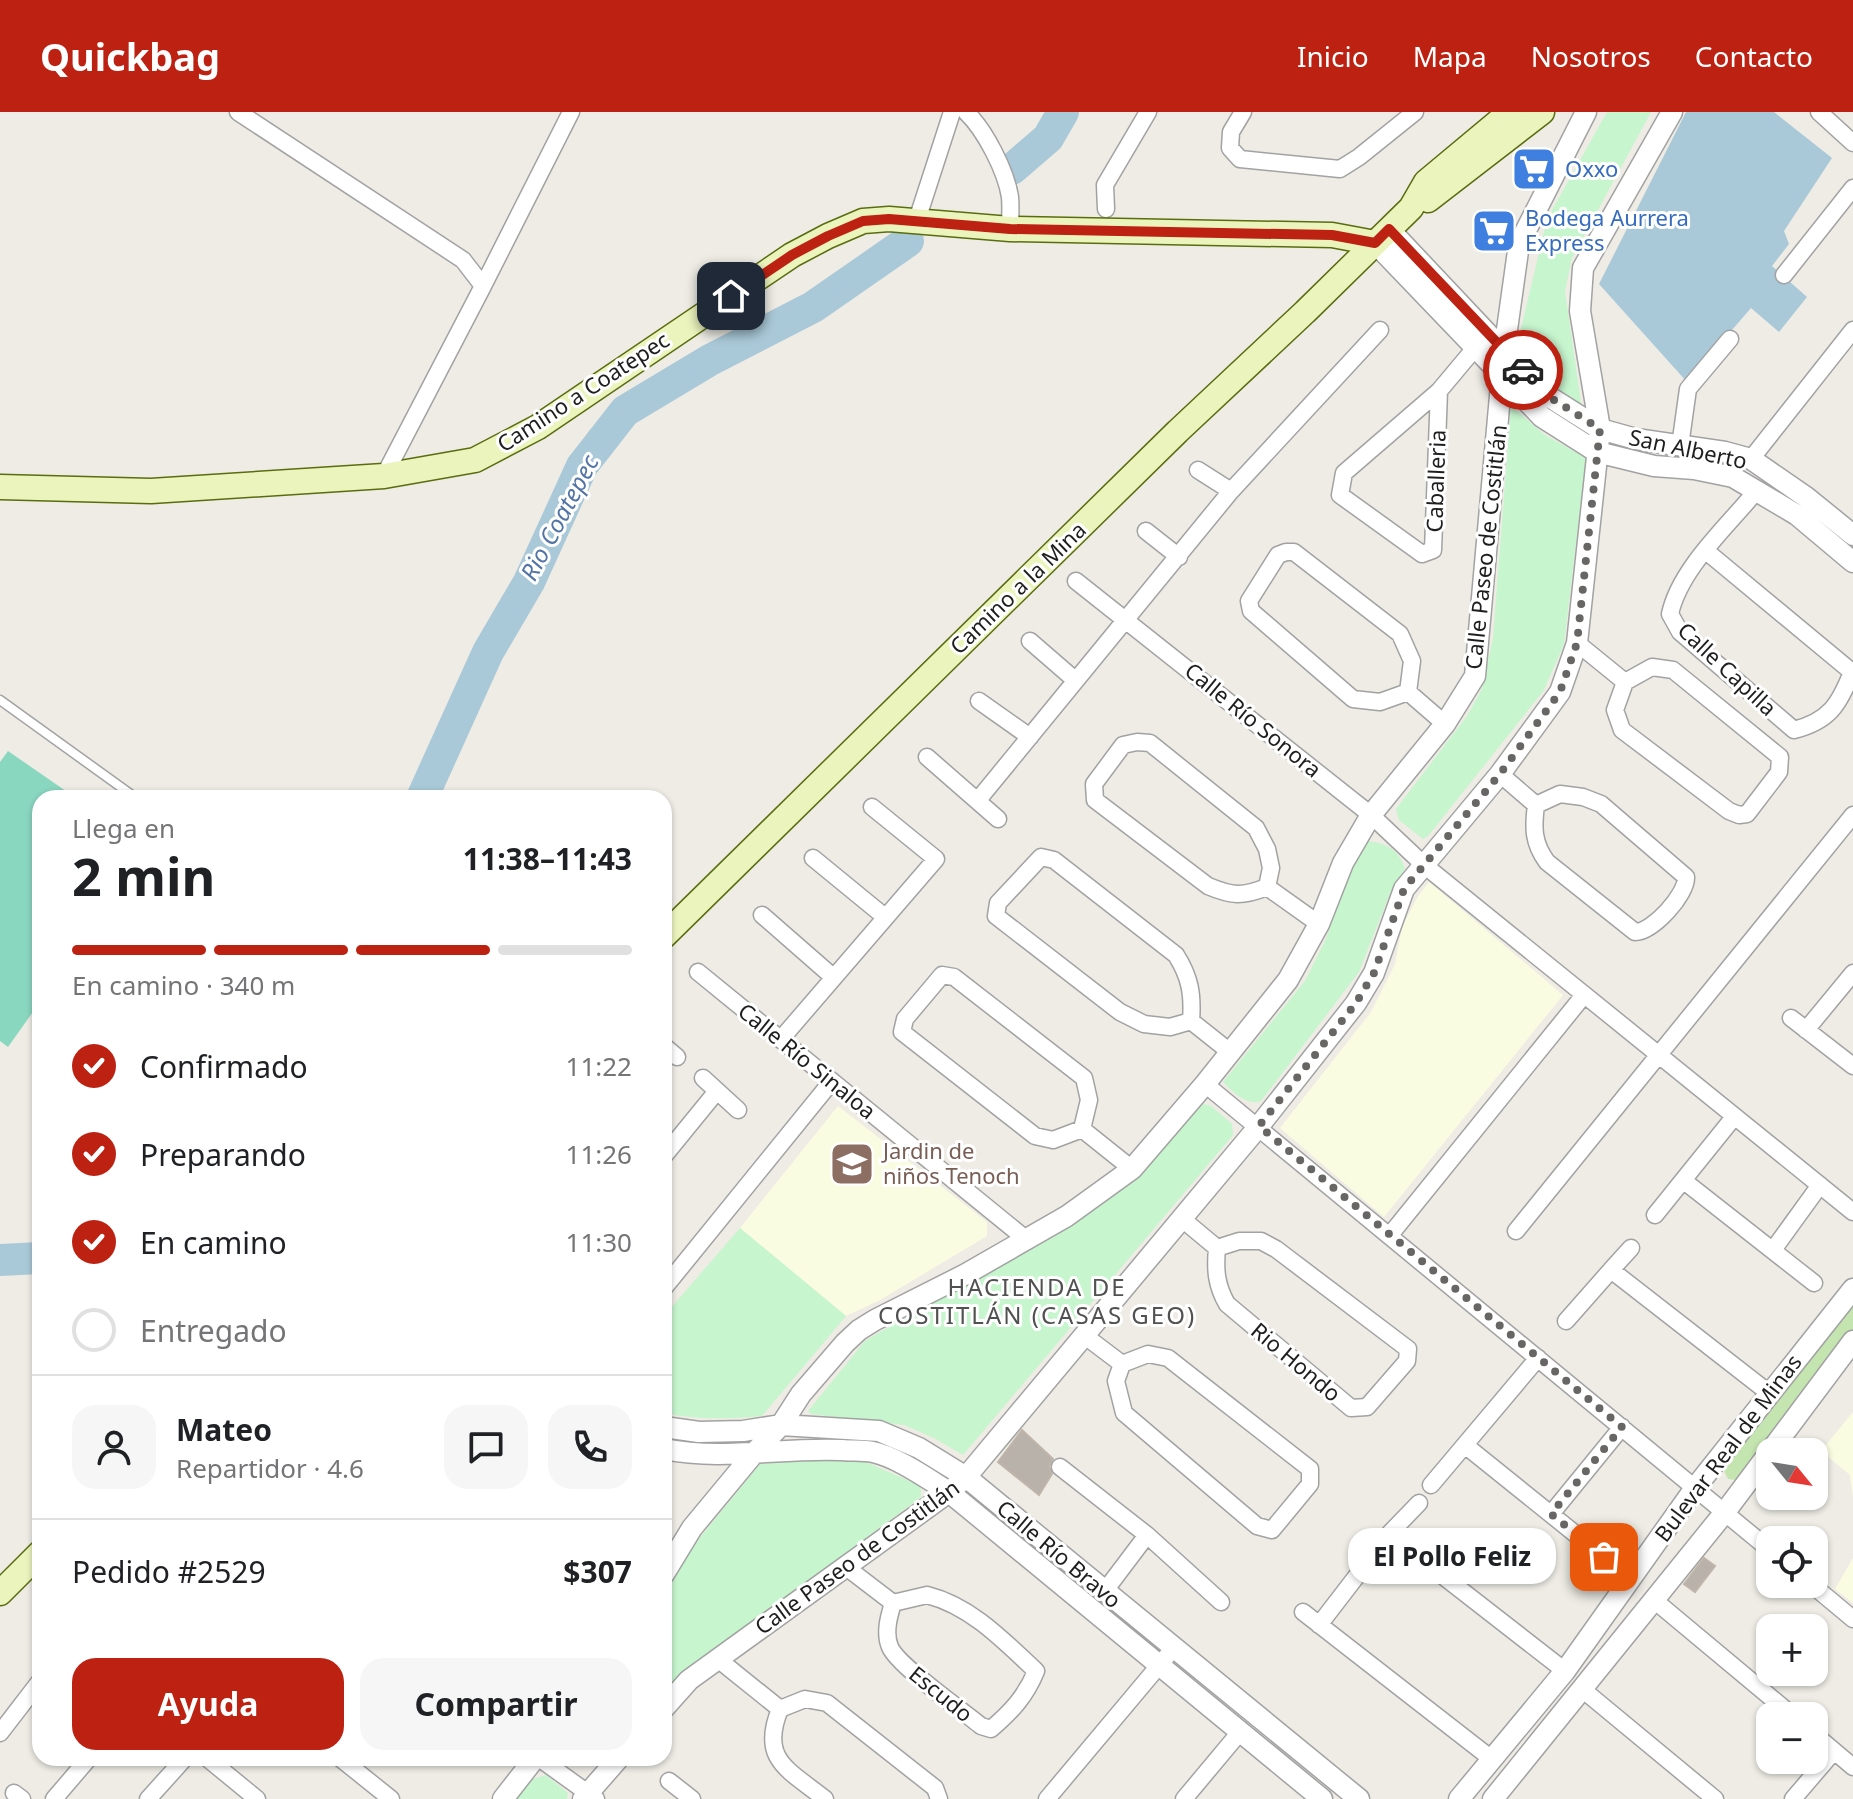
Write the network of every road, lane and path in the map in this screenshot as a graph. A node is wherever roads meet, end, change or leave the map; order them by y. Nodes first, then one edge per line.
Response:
1 (238, 112) edge
2 (571, 112) edge
3 (952, 112) edge
4 (966, 112) edge
5 (1148, 112) edge
6 (1243, 112) edge
7 (1415, 112) edge
8 (1510, 112) edge
9 (1542, 112) edge
10 (1586, 112) edge
11 (1672, 112) edge
12 (1819, 112) edge
13 (1853, 143) edge
14 (1853, 188) edge
15 (1411, 208) junction
16 (1106, 209) dead end
17 (917, 220) junction
18 (1010, 229) junction
19 (1382, 236) junction
20 (1784, 275) dead end
21 (483, 286) junction
22 (1380, 330) dead end
23 (1853, 330) edge
24 (1730, 339) dead end
25 (1475, 348) junction
26 (1504, 351) junction
27 (1503, 377) junction
28 (1439, 391) junction
29 (1600, 429) junction
30 (1680, 446) junction
31 (1597, 452) junction
32 (1751, 459) junction
33 (1198, 470) dead end
34 (384, 476) junction
35 (0, 487) edge
36 (1757, 490) junction
37 (1231, 491) junction
38 (1146, 531) dead end
39 (1853, 535) edge
40 (1706, 551) junction
41 (1179, 557) junction
42 (1853, 562) edge
43 (1076, 581) dead end
44 (1126, 618) junction
45 (1030, 641) dead end
46 (1577, 643) junction
47 (1075, 680) junction
48 (1625, 682) junction
49 (1408, 692) junction
50 (0, 700) edge
51 (979, 701) dead end
52 (1445, 724) junction
53 (1030, 737) junction
54 (927, 757) dead end
55 (1500, 774) junction
56 (125, 790) edge
57 (978, 800) junction
58 (1536, 805) junction
59 (872, 807) dead end
60 (1371, 815) junction
61 (1853, 815) edge
62 (998, 819) dead end
63 (813, 858) dead end
64 (1424, 865) junction
65 (1267, 887) junction
66 (762, 915) dead end
67 (885, 917) junction
68 (1319, 924) junction
69 (672, 928) edge
70 (698, 972) dead end
71 (1853, 973) edge
72 (833, 977) junction
73 (1584, 995) junction
74 (1791, 1018) dead end
75 (1191, 1021) junction
76 (1806, 1030) junction
77 (781, 1039) junction
78 (1230, 1052) junction
79 (1659, 1056) junction
80 (1853, 1066) edge
81 (703, 1078) dead end
82 (832, 1081) junction
83 (1205, 1084) junction
84 (717, 1091) junction
85 (738, 1110) dead end
86 (1734, 1117) junction
87 (1259, 1126) junction
88 (1082, 1129) junction
89 (672, 1146) edge
90 (1132, 1169) junction
91 (1684, 1181) junction
92 (1820, 1185) junction
93 (1853, 1212) edge
94 (1655, 1215) dead end
95 (1181, 1218) junction
96 (1516, 1231) dead end
97 (1390, 1235) junction
98 (1027, 1240) junction
99 (1217, 1248) junction
100 (1631, 1248) dead end
101 (1773, 1250) junction
102 (1611, 1270) junction
103 (672, 1278) edge
104 (1814, 1283) dead end
105 (1853, 1289) edge
106 (1566, 1321) dead end
107 (1085, 1336) junction
108 (1853, 1341) edge
109 (1538, 1358) junction
110 (1122, 1364) junction
111 (1769, 1393) junction
112 (781, 1425) junction
113 (1622, 1427) junction
114 (672, 1428) edge
115 (1466, 1446) junction
116 (672, 1451) edge
117 (755, 1452) junction
118 (1060, 1467) dead end
119 (966, 1477) junction
120 (1431, 1485) dead end
121 (1695, 1488) junction
122 (949, 1492) junction
123 (1419, 1503) dead end
124 (1725, 1512) junction
125 (1551, 1514) junction
126 (1389, 1534) junction
127 (1147, 1535) junction
128 (1756, 1538) edge
129 (1604, 1557) dead end
130 (32, 1561) edge
131 (672, 1561) edge
132 (846, 1567) junction
133 (1104, 1592) junction
134 (0, 1593) edge
135 (1828, 1598) edge
136 (1654, 1600) junction
137 (1221, 1602) dead end
138 (893, 1603) junction
139 (1303, 1612) dead end
140 (1853, 1619) edge
141 (1319, 1625) junction
142 (1174, 1649) junction
143 (719, 1660) junction
144 (1158, 1666) junction
145 (1565, 1671) junction
146 (1582, 1689) junction
147 (32, 1691) edge
148 (672, 1699) edge
149 (1776, 1702) edge
150 (780, 1709) junction
151 (1240, 1732) junction
152 (0, 1733) edge
153 (1828, 1746) edge
154 (1834, 1751) junction
155 (1493, 1760) junction
156 (82, 1766) edge
157 (178, 1766) edge
158 (217, 1766) edge
159 (350, 1766) edge
160 (530, 1766) edge
161 (548, 1766) edge
162 (613, 1766) edge
163 (1853, 1767) edge
164 (669, 1781) dead end
165 (589, 1797) edge
166 (54, 1799) edge
167 (148, 1799) edge
168 (257, 1799) edge
169 (391, 1799) edge
170 (503, 1799) edge
171 (692, 1799) edge
172 (825, 1799) edge
173 (939, 1799) edge
174 (1047, 1799) edge
175 (1184, 1799) edge
176 (1322, 1799) edge
177 (1359, 1799) edge
178 (1459, 1799) edge
179 (1493, 1799) edge
180 (1715, 1799) edge
181 (1793, 1799) edge

1 - 21 street
2 - 21 street
3 - 17 street
4 - 18 street
5 - 16 street
6 - 7 street
8 - 15 main road
9 - 15 main road
10 - 26 street, Calle Paseo de Costitlán
11 - 29 street, Calle Paseo de Costitlán
12 - 13 street
14 - 20 street
15 - 19 main road
17 - 18 main road, Camino a Coatepec
17 - 34 main road, Camino a Coatepec
18 - 19 main road, Camino a Coatepec
19 - 25 street, San Alberto
19 - 26 street, San Alberto
19 - 69 main road, Camino a la Mina
21 - 34 street
22 - 37 street
23 - 32 street
24 - 30 street
25 - 27 street, San Alberto
25 - 28 street, Caballeria
26 - 27 street, Calle Paseo de Costitlán
26 - 29 street, San Alberto
27 - 31 street, San Alberto
27 - 52 street, Calle Paseo de Costitlán
28 - 28 street, Caballeria
29 - 30 street, San Alberto
29 - 31 street, Calle Paseo de Costitlán
30 - 32 street, San Alberto
31 - 36 street, San Alberto
31 - 46 street, Calle Paseo de Costitlán
32 - 39 street, San Alberto
33 - 37 street
34 - 35 main road, Camino a Coatepec
36 - 40 street
36 - 42 street, San Alberto
37 - 41 street
38 - 41 street
40 - 40 street, Calle Capilla
41 - 44 street
43 - 44 street, Calle Río Sonora
44 - 47 street
44 - 60 street, Calle Río Sonora
45 - 47 street
46 - 48 street
46 - 55 street, Calle Paseo de Costitlán
47 - 53 street
48 - 48 street
49 - 49 street
49 - 52 street
50 - 56 lane
51 - 53 street
52 - 60 street, Calle Paseo de Costitlán
53 - 57 street
54 - 57 street
55 - 58 street
55 - 64 street, Calle Paseo de Costitlán
57 - 62 street
58 - 58 street
59 - 67 street
60 - 64 street, Calle Río Sonora
60 - 68 street, Calle Paseo de Costitlán
61 - 79 street
63 - 67 street
64 - 73 street, Calle Río Sonora
64 - 87 street, Calle Paseo de Costitlán
65 - 65 street
65 - 68 street
66 - 72 street
67 - 72 street
68 - 78 street, Calle Paseo de Costitlán
70 - 77 street, Calle Río Sinaloa
71 - 76 street
72 - 77 street
73 - 79 street, Calle Río Sonora
73 - 97 street
74 - 76 street
75 - 75 street
75 - 78 street
76 - 80 street
77 - 82 street, Calle Río Sinaloa
78 - 83 street, Calle Paseo de Costitlán
79 - 86 street, Calle Río Sonora
79 - 96 street
81 - 84 street
82 - 98 street, Calle Río Sinaloa
82 - 103 street
83 - 87 street
83 - 90 street, Calle Paseo de Costitlán
84 - 85 street
84 - 89 street
86 - 91 street
86 - 92 street, Calle Río Sonora
87 - 95 street, Calle Paseo de Costitlán
87 - 97 street
88 - 88 street
88 - 90 street
90 - 98 street, Calle Paseo de Costitlán
91 - 94 street
91 - 101 street
92 - 93 street, Calle Río Sonora
92 - 101 street
95 - 99 street
95 - 107 street, Calle Paseo de Costitlán
97 - 109 street
98 - 112 street, Calle Paseo de Costitlán
99 - 99 street, Rio Hondo
100 - 102 street
101 - 104 street
102 - 106 street
102 - 111 street
105 - 111 street, Bulevar Real de Minas
107 - 110 street
107 - 119 street, Calle Paseo de Costitlán
108 - 124 street, Bulevar Real de Minas
109 - 113 street
109 - 115 street
110 - 110 street
111 - 121 street, Bulevar Real de Minas
112 - 114 street, Calle Río Bravo
112 - 117 street, Calle Paseo de Costitlán
112 - 119 street, Calle Río Bravo
113 - 121 street
113 - 125 street
115 - 120 street
115 - 125 street
116 - 117 street, Calle Río Bravo
117 - 122 street, Calle Río Bravo
117 - 131 street, Calle Paseo de Costitlán
118 - 127 street
119 - 122 street, Calle Paseo de Costitlán
119 - 133 street, Calle Río Bravo
121 - 124 street
121 - 145 street, Bulevar Real de Minas
122 - 132 street, Calle Paseo de Costitlán
122 - 144 street, Calle Río Bravo
123 - 126 street
124 - 128 street
124 - 136 street, Bulevar Real de Minas
125 - 129 street
126 - 141 street
126 - 145 street
127 - 133 street
127 - 137 street
130 - 134 main road
132 - 138 street
132 - 143 street, Calle Paseo de Costitlán
133 - 142 street, Calle Río Bravo
135 - 140 street
136 - 146 street, Bulevar Real de Minas
136 - 149 street
138 - 138 street, Escudo
139 - 141 street
141 - 155 street
142 - 144 street
142 - 177 street, Calle Río Bravo
143 - 148 street, Calle Paseo de Costitlán
143 - 150 street
144 - 151 street, Calle Río Bravo
144 - 174 street
145 - 155 street, Bulevar Real de Minas
146 - 179 street, Bulevar Real de Minas
146 - 180 street
147 - 152 street
150 - 172 street
150 - 173 street
151 - 175 street
151 - 176 street, Calle Río Bravo
153 - 154 street
154 - 163 street
154 - 181 street
155 - 178 street, Bulevar Real de Minas
156 - 166 street
157 - 167 street
158 - 168 street
159 - 169 street
160 - 170 street
161 - 165 street
162 - 165 street
164 - 171 street

